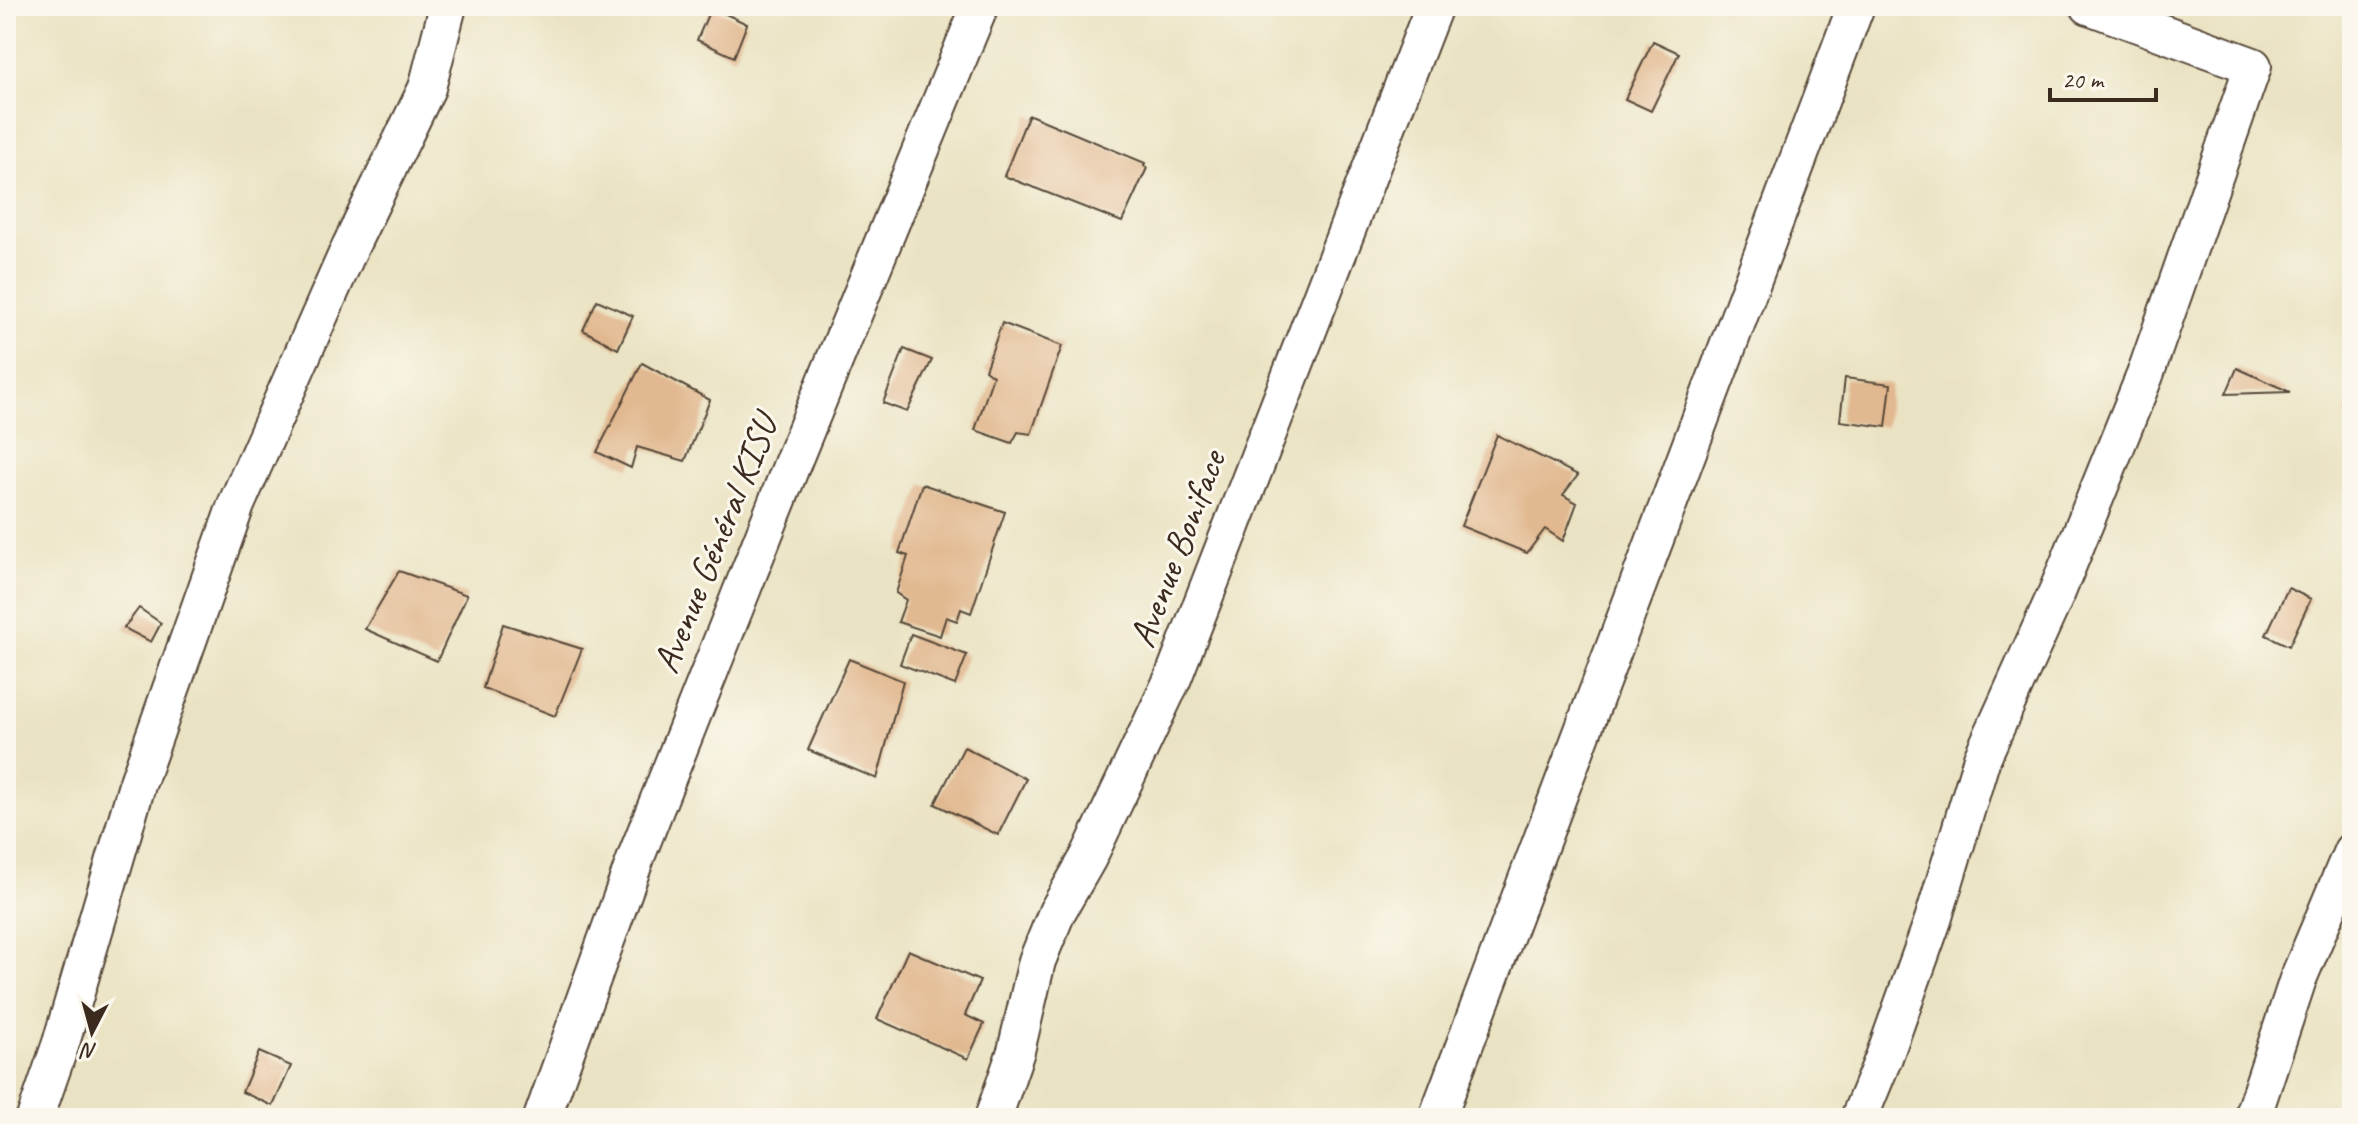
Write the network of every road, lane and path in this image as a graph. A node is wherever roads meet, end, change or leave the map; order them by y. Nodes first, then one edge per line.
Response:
1 (448, 6) edge
2 (980, 6) edge
3 (1434, 6) edge
4 (1856, 6) edge
5 (2089, 6) edge
6 (2352, 851) edge
7 (35, 1118) edge
8 (542, 1118) edge
9 (993, 1118) edge
10 (1437, 1118) edge
11 (1859, 1118) edge
12 (2252, 1118) edge

1 - 7 street
2 - 8 street, Avenue Général KISU
3 - 9 street, Avenue Boniface
4 - 10 street
5 - 11 street
6 - 12 street

